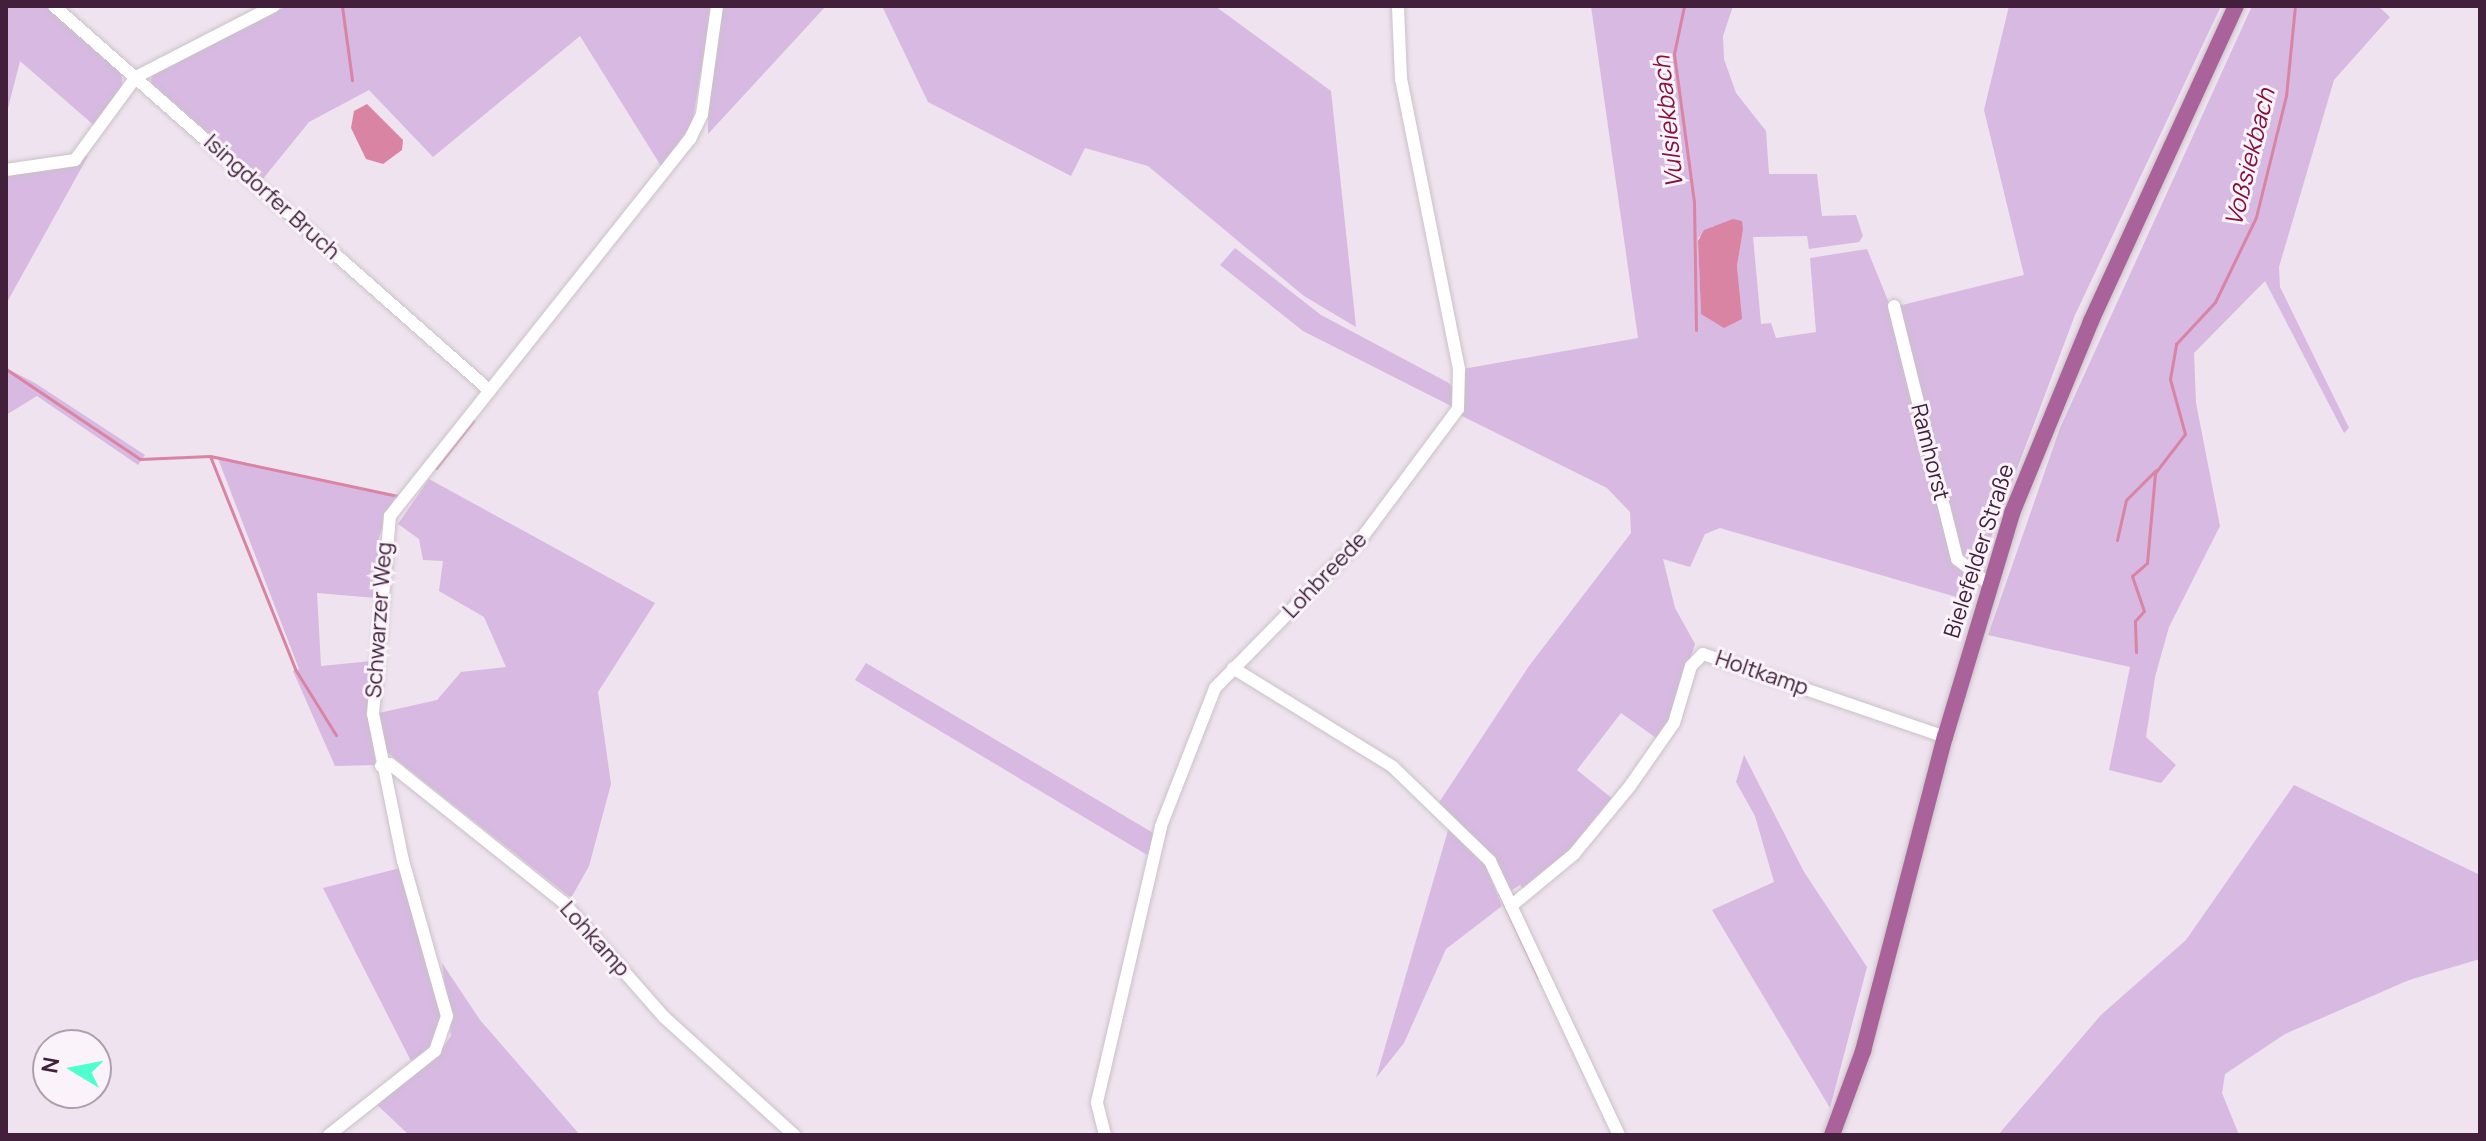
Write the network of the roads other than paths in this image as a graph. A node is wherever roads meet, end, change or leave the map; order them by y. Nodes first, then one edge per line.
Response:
1 (54, 6) edge
2 (274, 6) edge
3 (717, 6) edge
4 (1398, 6) edge
5 (2236, 6) edge
6 (136, 77) junction
7 (6, 170) edge
8 (1894, 306) dead end
9 (489, 390) junction
10 (1988, 583) junction
11 (1233, 668) junction
12 (1945, 737) junction
13 (381, 766) junction
14 (1511, 906) junction
15 (329, 1135) edge
16 (794, 1135) edge
17 (1105, 1135) edge
18 (1619, 1135) edge
19 (1832, 1135) edge

1 - 6 street, Isingdorfer Bruch
2 - 6 street
3 - 9 street, Schwarzer Weg
4 - 11 street, Lohbreede
5 - 10 main road, Bielefelder Straße
6 - 7 street
6 - 9 street, Isingdorfer Bruch
8 - 10 street, Ramhorst
9 - 13 street, Schwarzer Weg
10 - 12 main road, Bielefelder Straße
11 - 14 street
11 - 17 street, Lohbreede
12 - 14 street, Holtkamp
12 - 19 main road, Bielefelder Straße
13 - 15 street, Schwarzer Weg
13 - 16 street, Lohkamp
14 - 18 street

